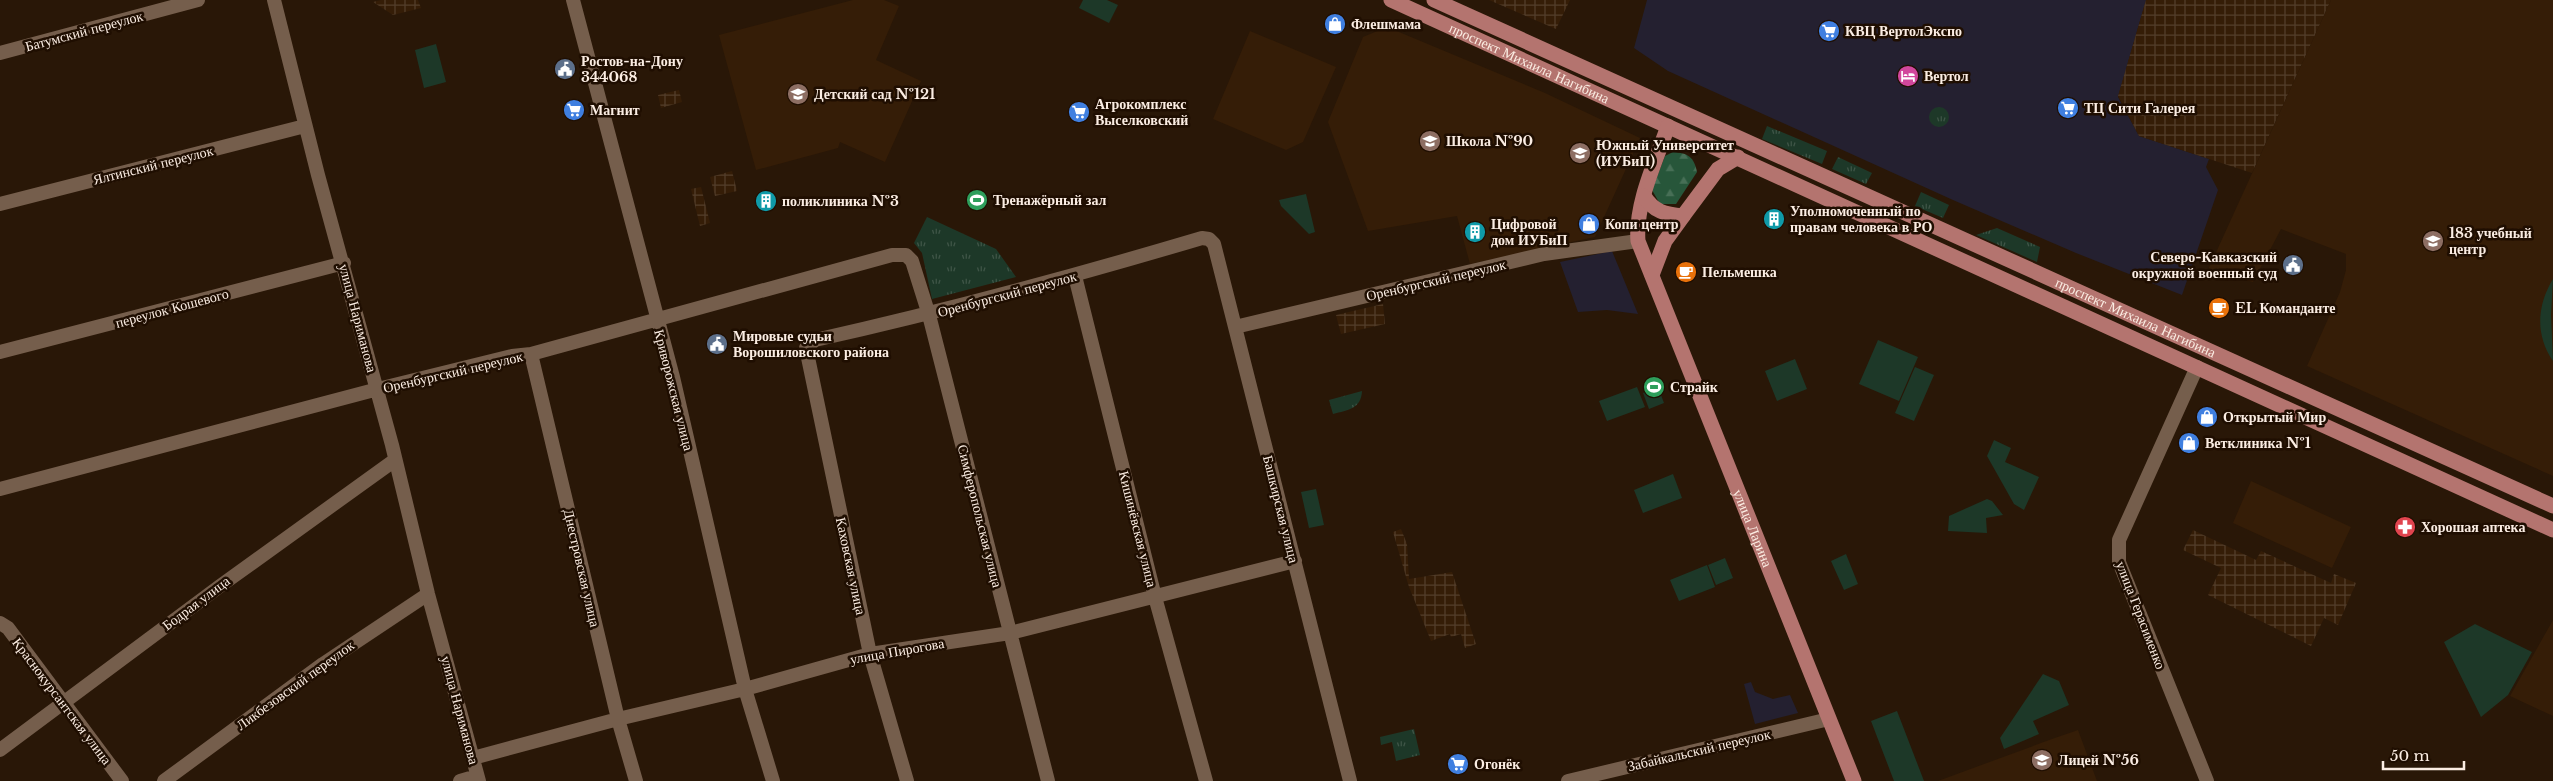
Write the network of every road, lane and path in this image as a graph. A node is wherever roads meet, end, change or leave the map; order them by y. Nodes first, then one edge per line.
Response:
1 (198, 0) edge
2 (274, 0) edge
3 (572, 0) edge
4 (1391, 0) edge
5 (1434, 0) edge
6 (0, 53) edge
7 (1690, 116) junction
8 (305, 126) junction
9 (1668, 126) junction
10 (1718, 129) junction
11 (1720, 149) junction
12 (1738, 157) junction
13 (1718, 169) junction
14 (1644, 196) junction
15 (0, 204) edge
16 (1683, 216) junction
17 (1209, 239) joint
18 (1638, 241) junction
19 (1665, 241) junction
20 (906, 255) joint
21 (344, 263) junction
22 (1652, 274) junction
23 (1074, 276) junction
24 (929, 315) junction
25 (656, 320) junction
26 (1235, 327) junction
27 (806, 348) joint
28 (0, 352) edge
29 (531, 354) junction
30 (2197, 367) junction
31 (378, 389) junction
32 (395, 460) junction
33 (0, 489) edge
34 (2553, 506) edge
35 (2553, 530) edge
36 (1295, 561) junction
37 (428, 594) junction
38 (1155, 597) junction
39 (0, 623) edge
40 (1010, 633) junction
41 (870, 654) junction
42 (745, 689) junction
43 (62, 703) junction
44 (618, 719) junction
45 (1829, 720) junction
46 (0, 750) edge
47 (473, 758) junction
48 (478, 778) edge
49 (122, 781) edge
50 (164, 781) edge
51 (460, 781) edge
52 (636, 781) edge
53 (773, 781) edge
54 (907, 781) edge
55 (1048, 781) edge
56 (1206, 781) edge
57 (1350, 781) edge
58 (1568, 781) edge
59 (1854, 781) edge
60 (2207, 781) edge

1 - 6 street, Батумский переулок
2 - 8 street, улица Нариманова
3 - 25 street, Криворожская улица
4 - 9 main road, проспект Михаила Нагибина
5 - 7 main road, проспект Михаила Нагибина
7 - 9 main road
7 - 10 main road, проспект Михаила Нагибина
8 - 15 street, Ялтинский переулок
8 - 21 street, улица Нариманова
9 - 11 main road, проспект Михаила Нагибина
9 - 14 main road
10 - 11 main road
10 - 34 main road, проспект Михаила Нагибина
11 - 12 main road, проспект Михаила Нагибина
11 - 13 main road
12 - 13 main road
12 - 30 main road, проспект Михаила Нагибина
13 - 16 main road
14 - 16 main road
14 - 18 main road
16 - 19 main road
17 - 23 street, Оренбургский переулок
17 - 26 street, Башкирская улица
18 - 19 main road
18 - 22 main road, улица Ларина
18 - 26 street, Оренбургский переулок
19 - 22 main road
20 - 24 street, Симферопольская улица
20 - 25 street, Оренбургский переулок
21 - 28 street, переулок Кошевого
21 - 31 street, улица Нариманова
22 - 45 main road, улица Ларина
23 - 24 street, Оренбургский переулок
23 - 38 street, Кишинёвская улица
24 - 27 street, Оренбургский переулок
24 - 40 street, Симферопольская улица
25 - 29 street, Оренбургский переулок
25 - 42 street, Криворожская улица
26 - 36 street, Башкирская улица
27 - 41 street, Каховская улица
29 - 31 street, Оренбургский переулок
29 - 44 street, Днестровская улица
30 - 35 main road, проспект Михаила Нагибина
30 - 60 street, улица Герасименко
31 - 32 street, улица Нариманова
31 - 33 street, Оренбургский переулок
32 - 37 street, улица Нариманова
32 - 43 street, Бодрая улица
36 - 38 street, улица Пирогова
36 - 57 street, Башкирская улица
37 - 47 street, улица Нариманова
37 - 50 street, Ликбезовский переулок
38 - 40 street, улица Пирогова
38 - 56 street, Кишинёвская улица
39 - 43 street, Краснокурсантская улица
40 - 41 street, улица Пирогова
40 - 55 street, Симферопольская улица
41 - 42 street, улица Пирогова
41 - 54 street, Каховская улица
42 - 44 street, улица Пирогова
42 - 53 street, Криворожская улица
43 - 46 street, Бодрая улица
43 - 49 street, Краснокурсантская улица
44 - 47 street, улица Пирогова
44 - 52 street, Днестровская улица
45 - 58 street, Забайкальский переулок
45 - 59 main road, улица Ларина
47 - 48 street, улица Нариманова
48 - 51 street

